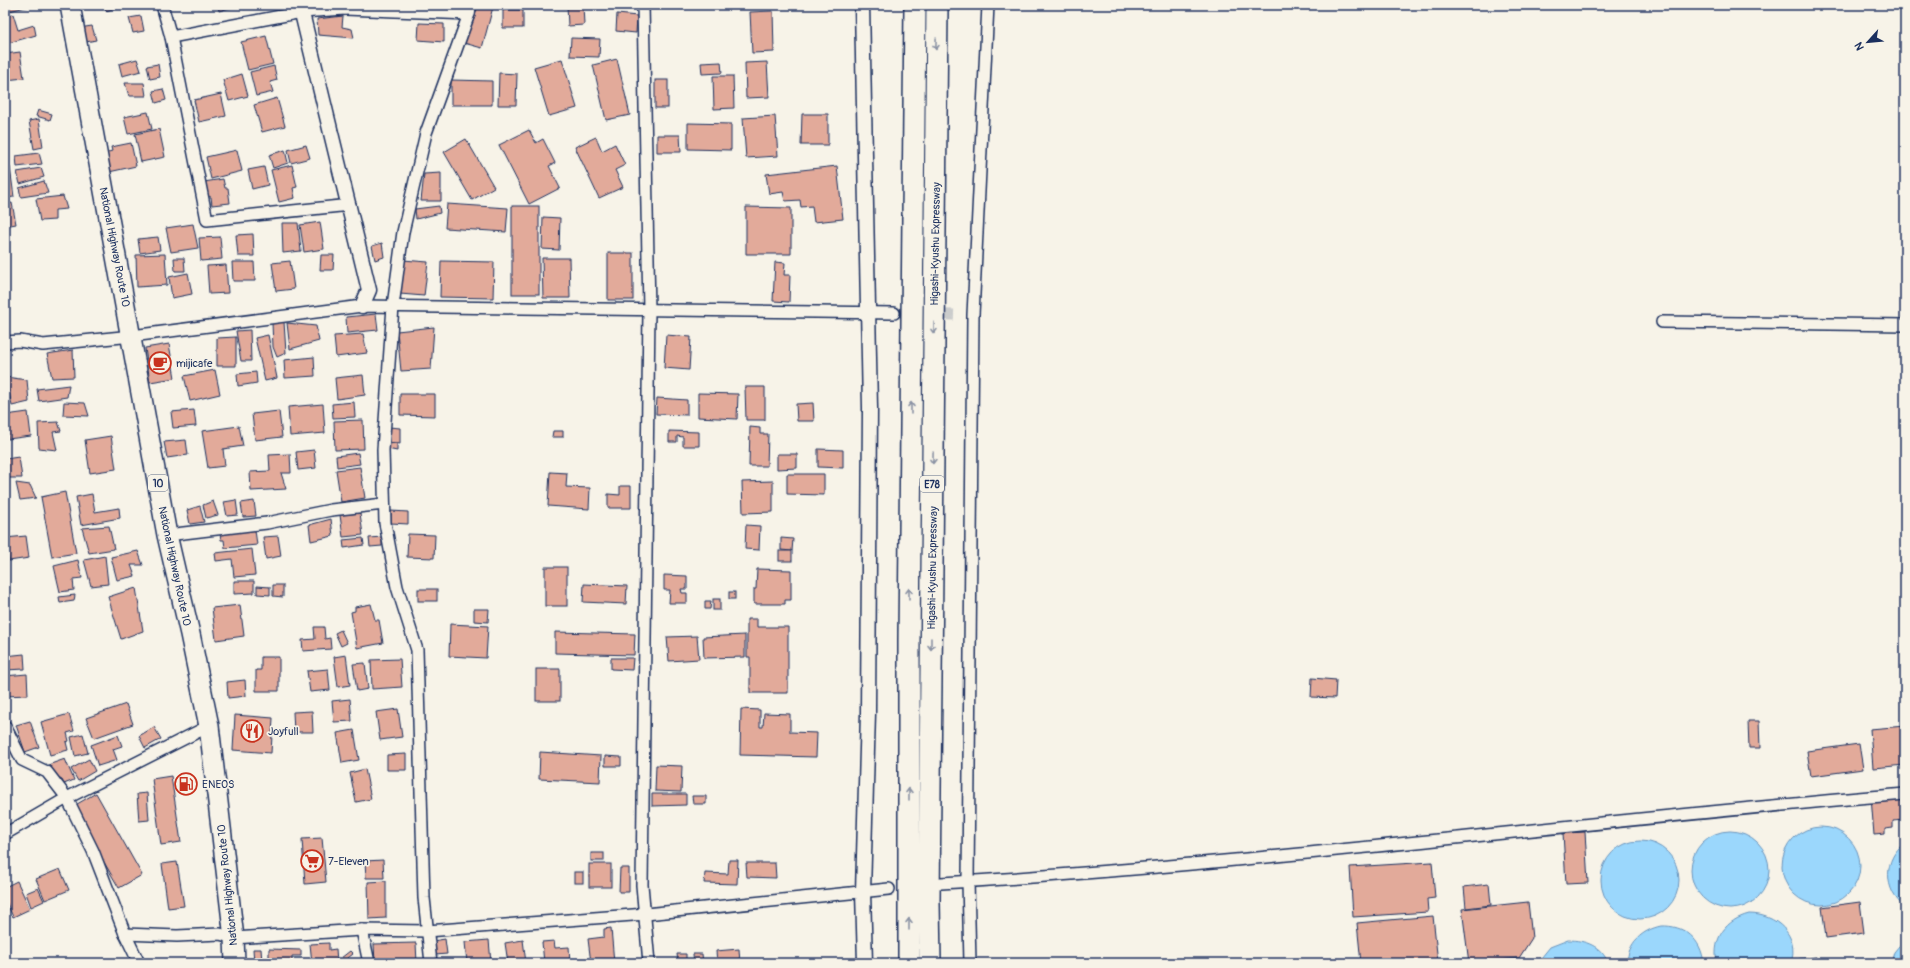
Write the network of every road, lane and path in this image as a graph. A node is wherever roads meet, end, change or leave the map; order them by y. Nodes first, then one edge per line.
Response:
1 (70, 5) edge
2 (162, 5) edge
3 (643, 5) edge
4 (862, 5) edge
5 (915, 5) edge
6 (937, 5) edge
7 (988, 5) edge
8 (345, 7) edge
9 (301, 8) edge
10 (470, 10) edge
11 (170, 37) junction
12 (350, 205) junction
13 (362, 306) junction
14 (393, 306) junction
15 (649, 310) junction
16 (868, 312) junction
17 (894, 312) tunnel mouth
18 (1662, 322) dead end
19 (1905, 325) edge
20 (132, 336) junction
21 (5, 342) edge
22 (384, 504) junction
23 (168, 535) junction
24 (5, 726) edge
25 (209, 726) junction
26 (1905, 794) edge
27 (67, 798) junction
28 (5, 834) edge
29 (968, 881) junction
30 (941, 883) dead end
31 (889, 889) dead end
32 (863, 892) junction
33 (646, 914) junction
34 (362, 930) junction
35 (427, 931) junction
36 (125, 934) junction
37 (234, 938) junction
38 (139, 963) edge
39 (235, 963) edge
40 (369, 963) edge
41 (430, 963) edge
42 (649, 963) edge
43 (865, 963) edge
44 (909, 963) edge
45 (930, 963) edge
46 (970, 963) edge

1 - 20 highway, National Highway Route 10 / 10
2 - 11 street
3 - 15 street
4 - 16 street
44 -> 5 highway, Higashi-Kyushu Expressway / E78
6 -> 45 highway, Higashi-Kyushu Expressway / E78
7 - 29 street
8 - 9 street
8 - 10 street
9 - 11 street
9 - 12 street
10 - 14 street
11 - 12 street
12 - 13 street
13 - 14 street
13 - 20 street
14 - 15 street
14 - 22 street
15 - 16 street
15 - 33 street
16 - 17 street
16 - 32 street
18 - 19 street
20 - 21 street
20 - 23 highway, National Highway Route 10 / 10
22 - 23 street
22 - 35 street
23 - 25 highway, National Highway Route 10 / 10
24 - 27 street
25 - 27 street
25 - 37 highway, National Highway Route 10 / 10
26 - 29 street
27 - 28 street
27 - 36 street
29 - 30 street
29 - 46 street
31 - 32 street
32 - 33 street
32 - 43 street
33 - 35 street
33 - 42 street
34 - 35 street
34 - 37 street
34 - 40 street
35 - 41 street
36 - 37 street
36 - 38 street
37 - 39 highway, National Highway Route 10 / 10

